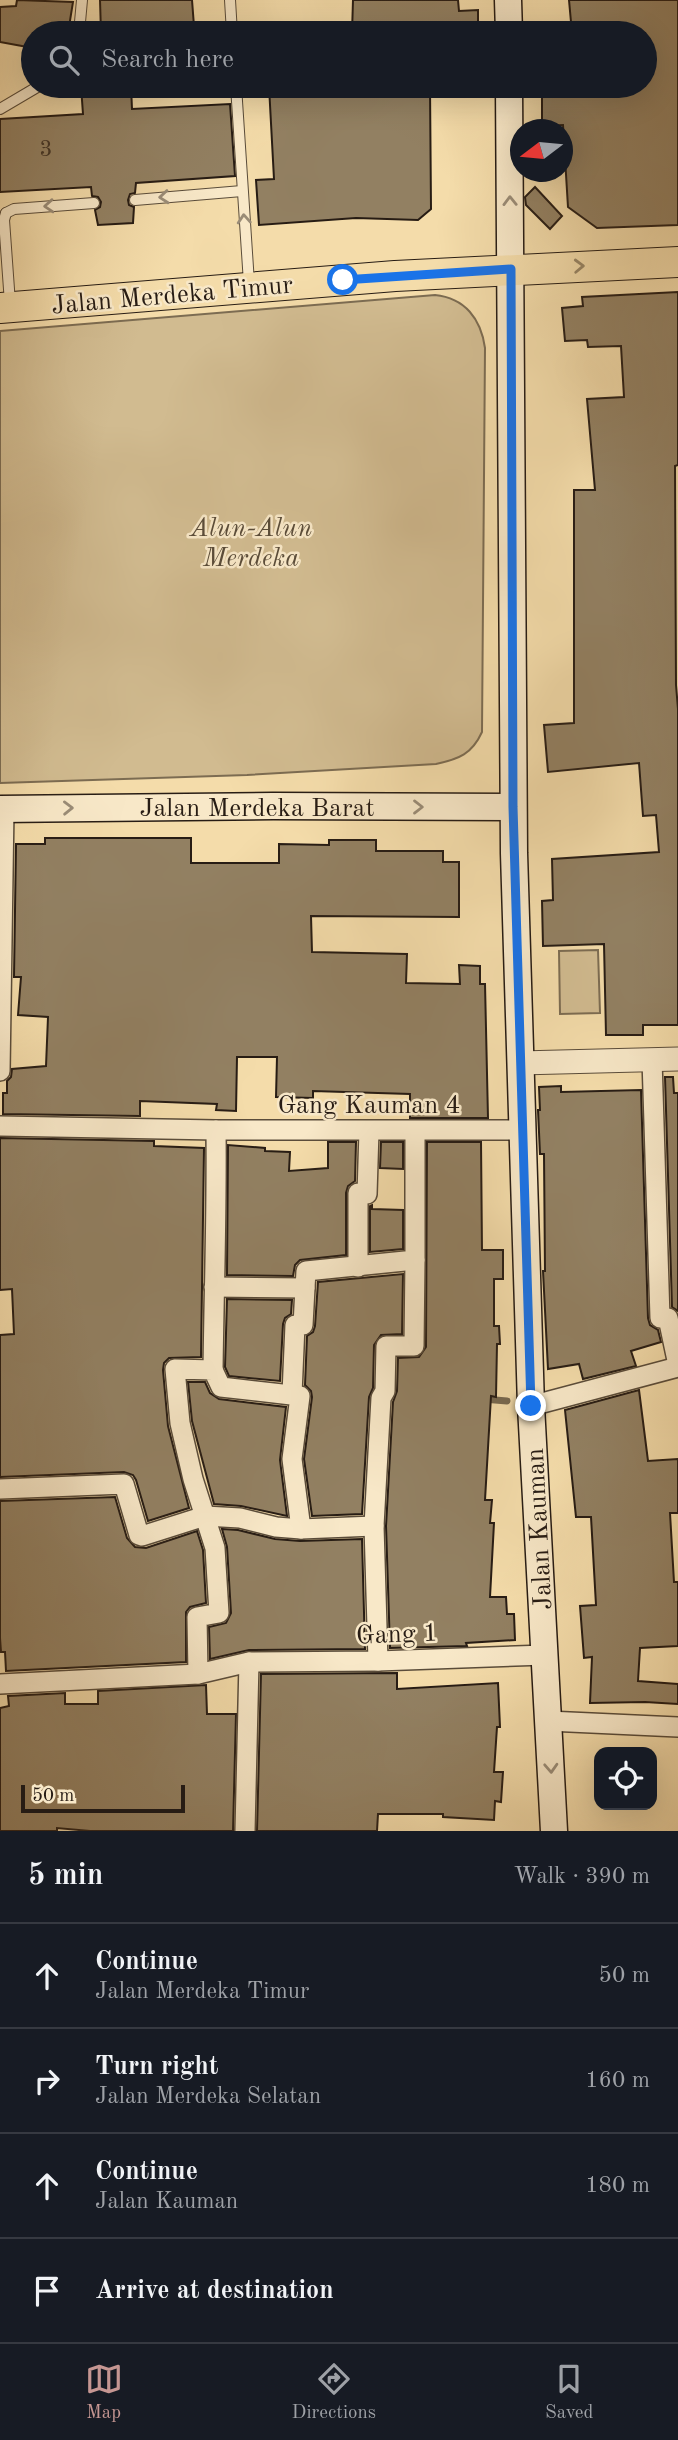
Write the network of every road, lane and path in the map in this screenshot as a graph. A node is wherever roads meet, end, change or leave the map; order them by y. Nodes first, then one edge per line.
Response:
1 (82, 0) edge
2 (230, 0) edge
3 (509, 0) edge
4 (80, 21) edge
5 (231, 21) edge
6 (509, 21) edge
7 (21, 97) edge
8 (237, 98) edge
9 (509, 98) edge
10 (0, 109) edge
11 (242, 191) junction
12 (135, 200) dead end
13 (94, 203) dead end
14 (3, 211) edge
15 (678, 262) edge
16 (511, 269) junction
17 (249, 287) junction
18 (5, 308) edge
19 (513, 807) junction
20 (2, 808) edge
21 (652, 1059) junction
22 (678, 1059) edge
23 (520, 1063) junction
24 (0, 1071) edge
25 (0, 1126) edge
26 (216, 1130) junction
27 (522, 1130) junction
28 (369, 1131) junction
29 (415, 1131) junction
30 (415, 1260) junction
31 (358, 1267) junction
32 (214, 1287) junction
33 (305, 1288) junction
34 (678, 1366) edge
35 (216, 1376) junction
36 (292, 1391) junction
37 (531, 1406) junction
38 (0, 1489) edge
39 (205, 1516) junction
40 (374, 1526) junction
41 (301, 1529) junction
42 (545, 1654) junction
43 (378, 1661) junction
44 (249, 1662) junction
45 (198, 1674) junction
46 (0, 1684) edge
47 (548, 1721) junction
48 (678, 1727) edge
49 (246, 1831) edge
50 (554, 1831) edge

1 - 4 lane
2 - 5 lane
3 - 6 main road
7 - 10 lane
8 - 11 lane
16 -> 9 main road, Jalan Kauman
11 -> 12 lane
17 -> 11 lane
13 -> 14 lane
14 - 18 lane
16 -> 15 main road, Jalan Merdeka Timur
16 - 17 main road, Jalan Merdeka Timur
16 - 19 main road, Jalan Kauman
17 - 18 main road, Jalan Merdeka Timur
20 -> 19 main road, Jalan Merdeka Barat
19 - 23 main road, Jalan Kauman
20 - 24 street
21 - 22 street
21 - 23 street
21 - 34 street
23 - 27 main road, Jalan Kauman
25 - 26 street, Gang Kauman 4
26 - 28 street, Gang Kauman 4
26 - 32 street
27 - 29 street, Gang Kauman 4
27 - 37 main road, Jalan Kauman
28 - 29 street, Gang Kauman 4
28 - 31 street
29 - 30 street
30 - 31 street
30 - 40 street
31 - 33 street
32 - 33 street
32 - 35 street
33 - 36 street
34 - 37 street
35 - 36 street
35 - 39 street
36 - 41 street
37 - 42 main road, Jalan Kauman
38 - 39 street
39 - 41 street
39 - 45 street
40 - 41 street
40 - 43 street
42 - 43 street, Gang 1
42 - 47 main road, Jalan Kauman
43 - 44 street, Gang 1
44 - 45 street, Gang 1
44 - 49 street
45 - 46 street, Gang 1
47 - 48 street
47 -> 50 main road, Jalan Kauman

